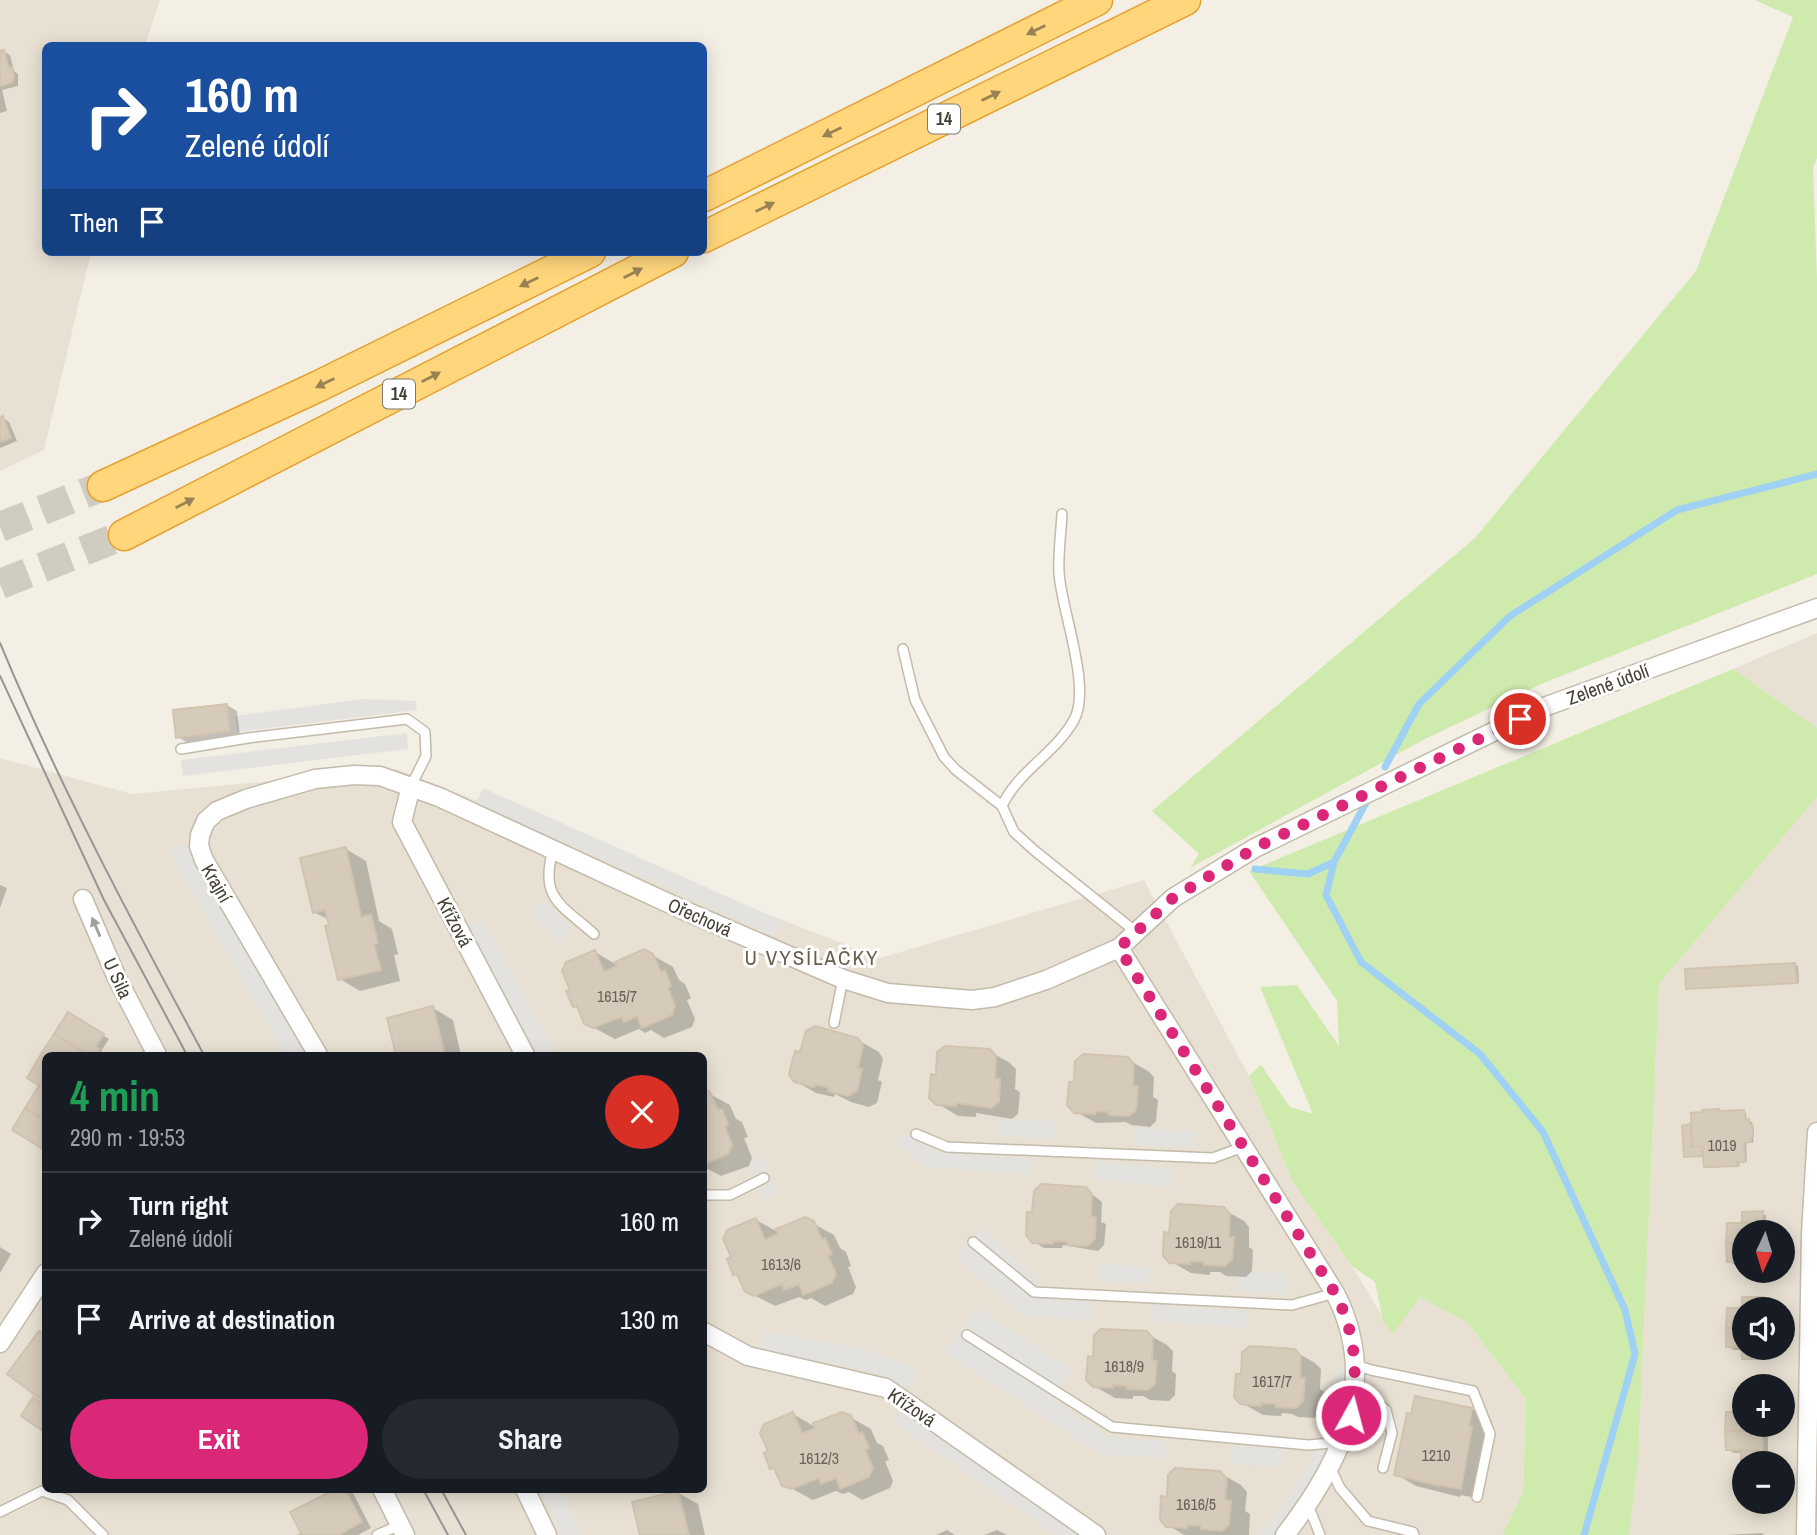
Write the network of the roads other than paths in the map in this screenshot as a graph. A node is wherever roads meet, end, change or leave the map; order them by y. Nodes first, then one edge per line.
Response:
1 (1097, 0) edge
2 (1185, 0) edge
3 (707, 195) edge
4 (707, 236) edge
5 (582, 256) edge
6 (665, 256) edge
7 (103, 486) tunnel mouth
8 (1062, 514) dead end
9 (124, 535) tunnel mouth
10 (1817, 608) edge
11 (904, 649) dead end
12 (181, 749) dead end
13 (411, 786) junction
14 (1002, 806) junction
15 (553, 850) junction
16 (83, 899) dead end
17 (1136, 932) junction
18 (594, 934) dead end
19 (1119, 948) junction
20 (843, 979) junction
21 (834, 1023) dead end
22 (155, 1052) edge
23 (316, 1052) edge
24 (523, 1052) edge
25 (1817, 1132) edge
26 (916, 1134) dead end
27 (1243, 1147) junction
28 (764, 1178) dead end
29 (707, 1195) edge
30 (1814, 1236) edge
31 (973, 1242) dead end
32 (42, 1278) edge
33 (1335, 1293) junction
34 (5, 1323) edge
35 (707, 1334) edge
36 (967, 1335) dead end
37 (0, 1343) edge
38 (1356, 1365) junction
39 (1355, 1393) junction
40 (1341, 1442) junction
41 (1330, 1467) junction
42 (1383, 1468) dead end
43 (42, 1491) edge
44 (48, 1493) edge
45 (384, 1493) edge
46 (527, 1493) edge
47 (1477, 1497) dead end
48 (1308, 1505) junction
49 (0, 1512) edge
50 (402, 1530) edge
51 (103, 1535) edge
52 (377, 1535) edge
53 (547, 1535) edge
54 (1096, 1535) edge
55 (1285, 1535) edge
56 (1320, 1535) edge
57 (1414, 1535) edge
58 (1806, 1535) edge

1 -> 3 highway, 14
4 -> 2 highway, 14
5 -> 7 highway, 14
9 -> 6 highway, 14
8 - 14 lane
10 - 17 street, Zelené údolí
11 - 14 lane
12 - 13 lane
13 - 15 street, Ořechová
13 - 23 street, Krajní
13 - 24 street, Křížová
14 - 17 lane
15 - 18 lane
15 - 20 street, Ořechová
22 -> 16 street, U Sila
17 - 19 street, Zelené údolí
19 - 20 street, Ořechová
19 - 27 street
20 - 21 lane
25 - 30 street
26 - 27 lane
27 - 33 street
28 - 29 lane
30 - 58 street
31 - 33 lane
32 - 34 street
33 - 38 street
34 - 37 street
35 - 54 street, Křížová
36 - 40 lane
38 - 39 street
38 - 47 lane
39 - 40 street
39 - 42 lane
40 - 41 street
41 - 48 street
41 - 57 lane
43 - 49 lane
44 - 51 lane
45 - 50 street
46 - 53 street
48 - 55 street
48 - 56 lane
50 - 52 lane

